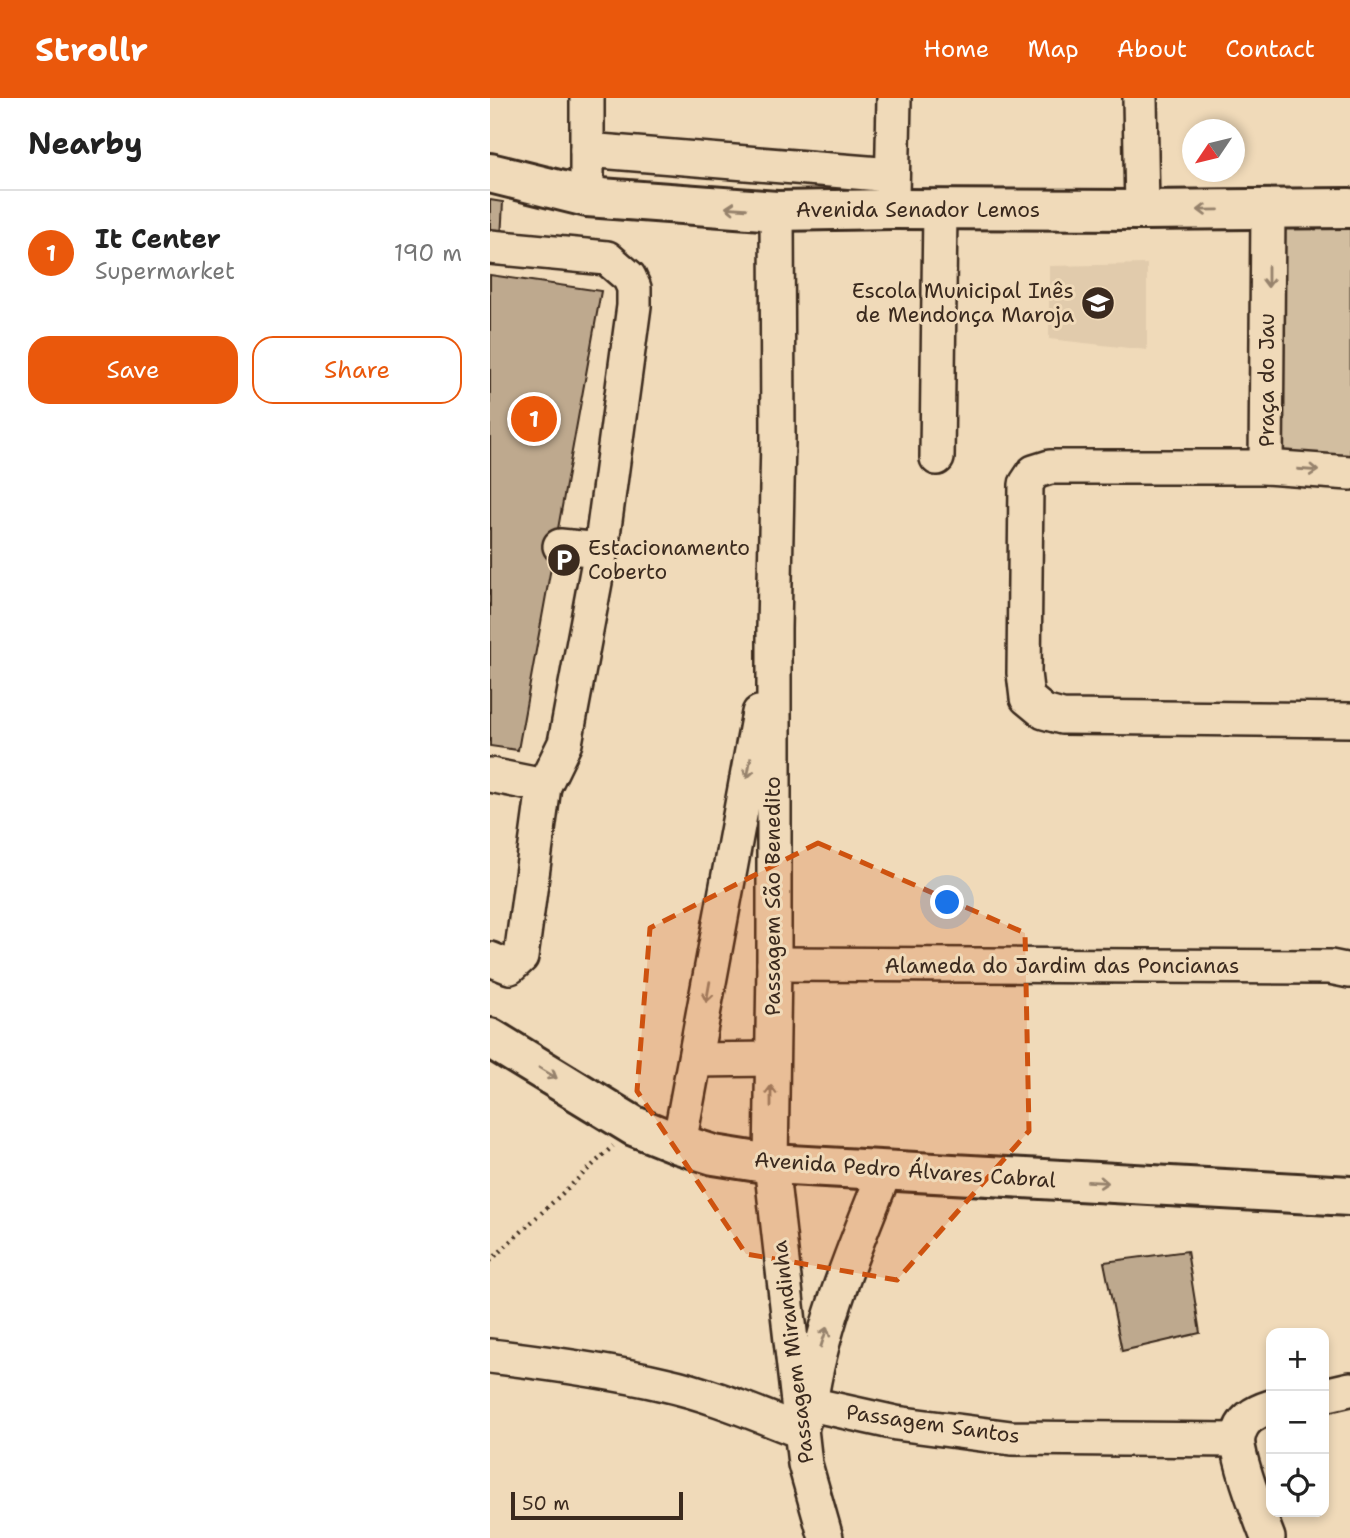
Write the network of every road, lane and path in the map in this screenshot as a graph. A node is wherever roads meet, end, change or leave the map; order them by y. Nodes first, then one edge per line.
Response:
1 (587, 98) edge
2 (894, 98) edge
3 (1140, 98) edge
4 (587, 150) junction
5 (490, 174) edge
6 (892, 192) junction
7 (587, 197) junction
8 (1350, 208) edge
9 (940, 209) junction
10 (1268, 209) junction
11 (776, 211) junction
12 (1142, 211) junction
13 (490, 247) edge
14 (937, 458) dead end
15 (1266, 467) junction
16 (1350, 473) edge
17 (560, 546) dead end
18 (601, 550) junction
19 (774, 628) junction
20 (1350, 720) edge
21 (490, 775) edge
22 (544, 786) junction
23 (490, 959) edge
24 (774, 964) junction
25 (1350, 971) edge
26 (490, 1038) edge
27 (772, 1059) junction
28 (696, 1060) junction
29 (634, 1126) junction
30 (679, 1144) junction
31 (771, 1164) junction
32 (885, 1171) junction
33 (1350, 1196) edge
34 (490, 1261) edge
35 (490, 1356) edge
36 (1350, 1389) edge
37 (1329, 1394) edge
38 (1266, 1408) edge
39 (805, 1417) junction
40 (1237, 1440) junction
41 (826, 1538) edge
42 (1268, 1538) edge

1 - 4 street
2 - 6 street
3 - 12 street
4 - 6 street
4 - 7 street
5 - 7 main road, Avenida Senador Lemos
6 - 9 main road, Avenida Senador Lemos
6 - 11 main road, Avenida Senador Lemos
11 -> 7 main road, Avenida Senador Lemos
8 - 10 main road, Avenida Senador Lemos
9 - 12 main road, Avenida Senador Lemos
9 - 14 street
10 -> 12 main road, Avenida Senador Lemos
10 -> 15 street, Praça do Jau
11 - 19 street, Passagem São Benedito
13 - 18 street
15 -> 16 street, Praça do Jau
15 - 20 street
17 - 18 street
18 - 22 street
19 - 24 street, Passagem São Benedito
19 -> 28 street, Passagem São Benedito
21 - 22 street
22 - 23 street
24 - 25 street, Alameda do Jardim das Poncianas
24 - 27 street, Passagem São Benedito
26 -> 29 main road, Avenida Pedro Álvares Cabral
27 - 28 street
31 -> 27 street, Passagem São Benedito
28 - 30 street, Passagem São Benedito
29 - 30 main road, Avenida Pedro Álvares Cabral
29 - 34 path
30 - 31 main road, Avenida Pedro Álvares Cabral
31 - 32 main road, Avenida Pedro Álvares Cabral
31 - 39 street, Passagem Mirandinha
32 -> 33 main road, Avenida Pedro Álvares Cabral
39 -> 32 street
35 - 39 street, Passagem Santos
36 - 37 street
38 - 40 street
39 - 40 street, Passagem Santos
39 - 41 street, Passagem Mirandinha
40 - 42 street

